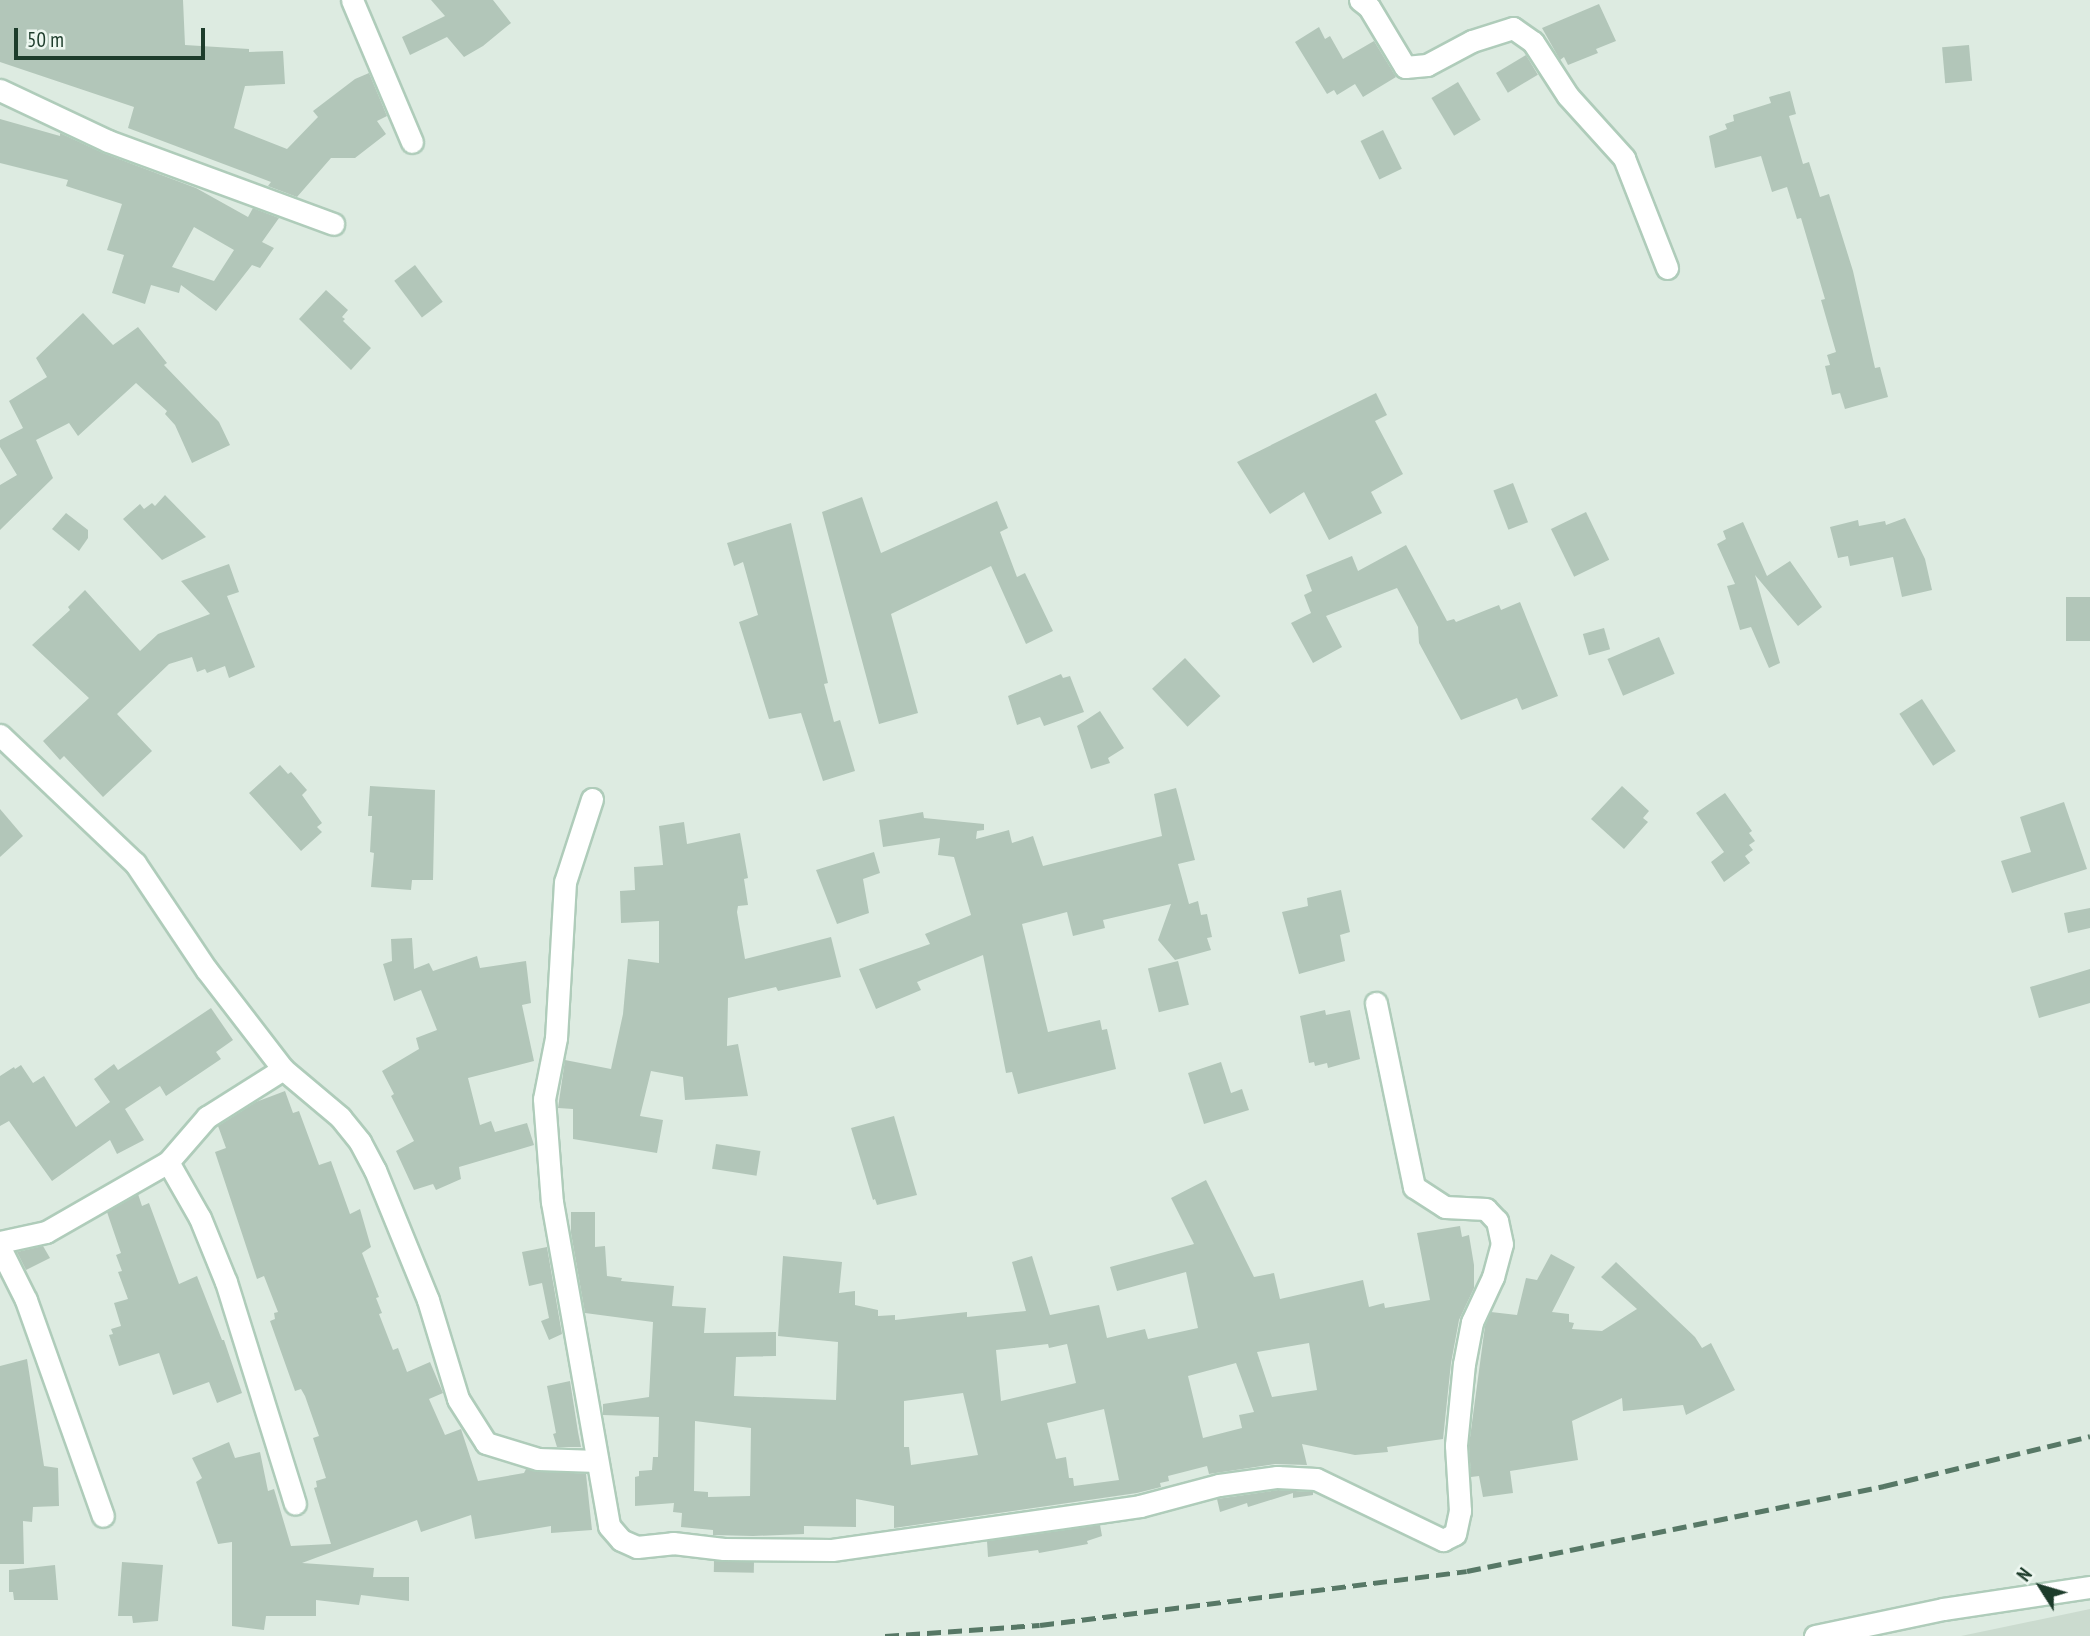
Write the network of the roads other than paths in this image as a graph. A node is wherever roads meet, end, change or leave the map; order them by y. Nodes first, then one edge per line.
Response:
1 (352, 0) edge
2 (1360, 0) edge
3 (0, 90) edge
4 (412, 142) dead end
5 (333, 224) dead end
6 (1667, 268) dead end
7 (0, 735) edge
8 (592, 799) dead end
9 (1376, 1003) dead end
10 (283, 1069) junction
11 (168, 1162) junction
12 (0, 1242) edge
13 (0, 1248) edge
14 (597, 1461) junction
15 (295, 1504) dead end
16 (103, 1516) dead end
17 (2090, 1587) edge
18 (1815, 1636) edge

1 - 4 street
2 - 6 street
3 - 5 street
7 - 10 street
8 - 14 street
9 - 14 street
10 - 11 street
10 - 14 street
11 - 12 street
11 - 15 street
13 - 16 street
17 - 18 street

